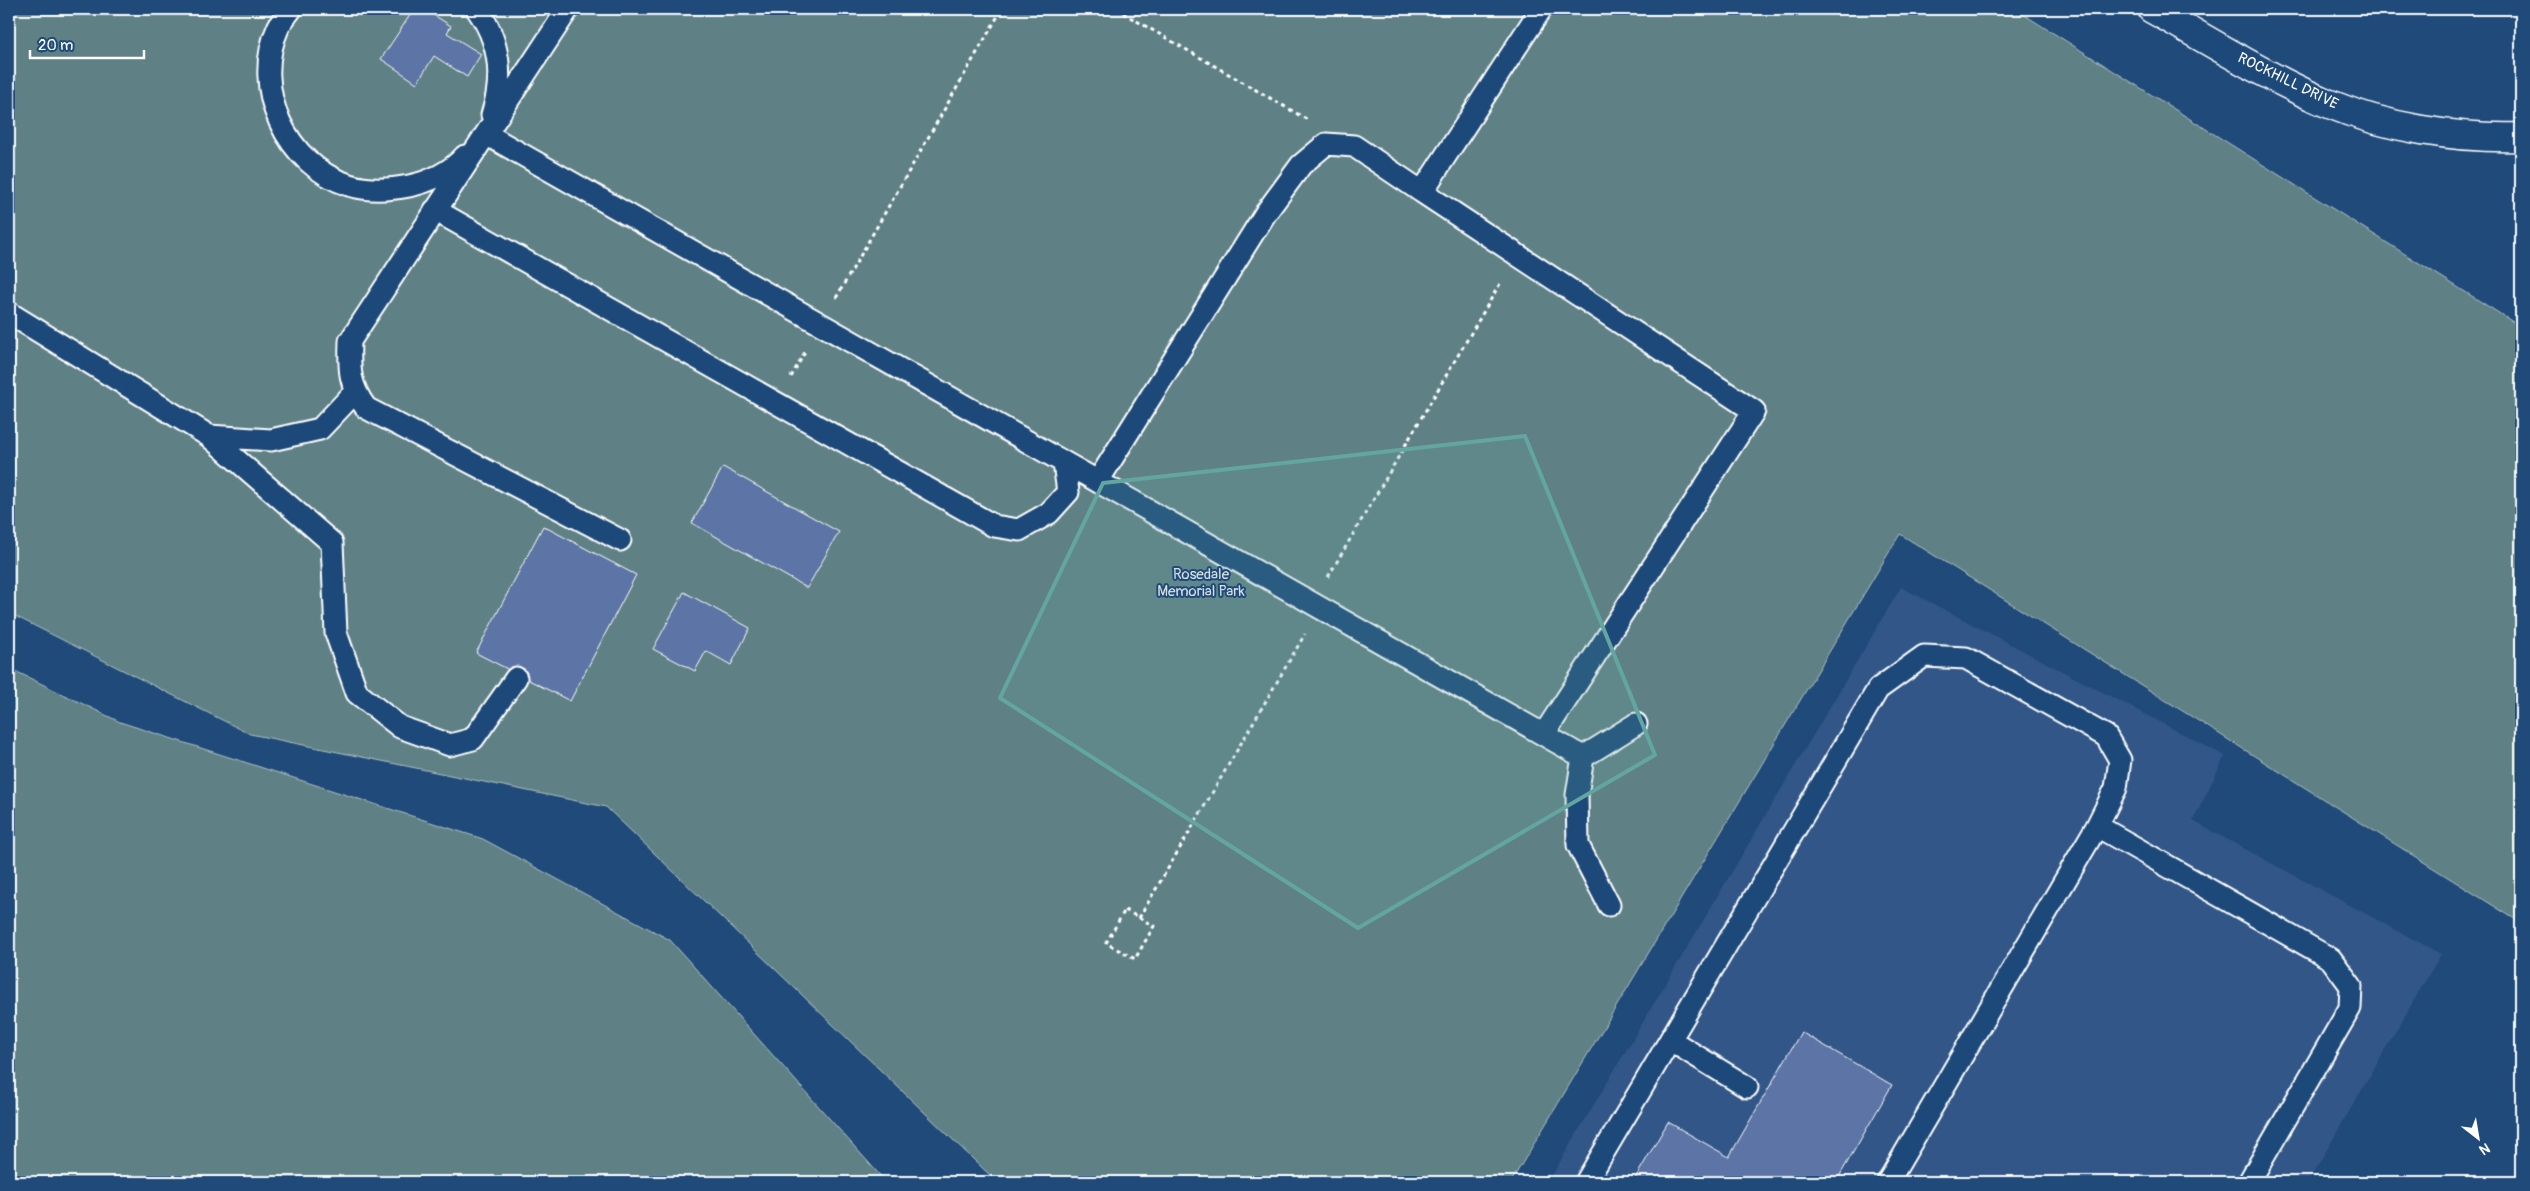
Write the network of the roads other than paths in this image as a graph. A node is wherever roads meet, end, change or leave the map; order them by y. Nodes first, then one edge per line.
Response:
1 (291, 9) edge
2 (477, 9) edge
3 (568, 9) edge
4 (1541, 9) edge
5 (2152, 9) edge
6 (486, 134) junction
7 (2521, 137) edge
8 (1422, 192) junction
9 (435, 210) junction
10 (13, 319) edge
11 (354, 393) junction
12 (209, 436) junction
13 (1064, 462) junction
14 (1098, 481) junction
15 (620, 540) dead end
16 (516, 678) dead end
17 (1636, 724) dead end
18 (1544, 734) junction
19 (1583, 757) junction
20 (2097, 826) junction
21 (1609, 905) dead end
22 (1670, 1040) junction
23 (1747, 1087) dead end
24 (1586, 1182) edge
25 (1888, 1182) edge
26 (2249, 1182) edge

1 - 6 lane
2 - 6 lane
3 - 6 lane
4 - 8 lane
5 - 7 street, ROCKHILL DRIVE
6 - 9 lane
6 - 13 lane
8 - 14 lane
8 - 18 lane
9 - 11 lane
9 - 13 lane
10 - 12 lane
11 - 12 lane
11 - 15 lane
12 - 16 lane
13 - 14 lane
14 - 18 lane
17 - 19 lane
18 - 19 lane
19 - 21 lane
20 - 22 lane
20 - 25 lane
20 - 26 lane
22 - 23 lane
22 - 24 lane

